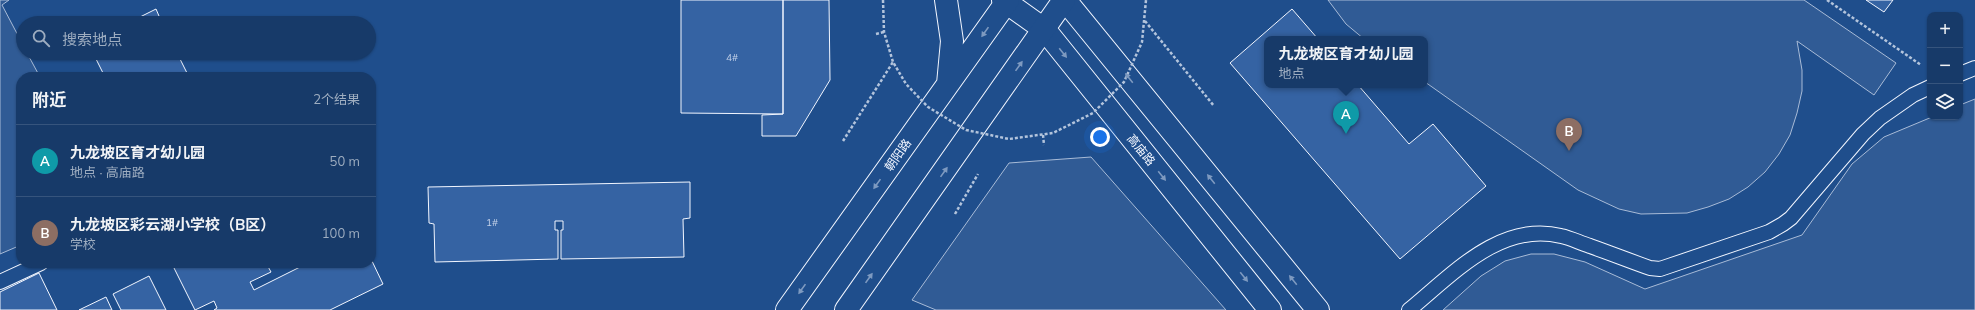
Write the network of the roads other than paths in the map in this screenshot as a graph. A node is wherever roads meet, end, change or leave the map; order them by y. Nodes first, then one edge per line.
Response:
1 (946, 0) edge
2 (1065, 0) edge
3 (1006, 1) edge
4 (1045, 30) junction
5 (1975, 68) edge
6 (1963, 73) edge
7 (948, 84) junction
8 (1927, 88) edge
9 (30, 268) edge
10 (0, 282) edge
11 (787, 310) edge
12 (846, 310) edge
13 (1270, 310) edge
14 (1318, 310) edge
15 (1409, 310) edge

1 - 7 main road
2 - 4 main road
14 -> 2 main road
3 - 4 main road, 高庙路
3 -> 7 main road, 朝阳路
12 -> 4 main road
4 -> 13 main road, 高庙路
5 - 6 lane
7 -> 11 main road, 朝阳路
8 - 15 lane
9 - 10 lane

